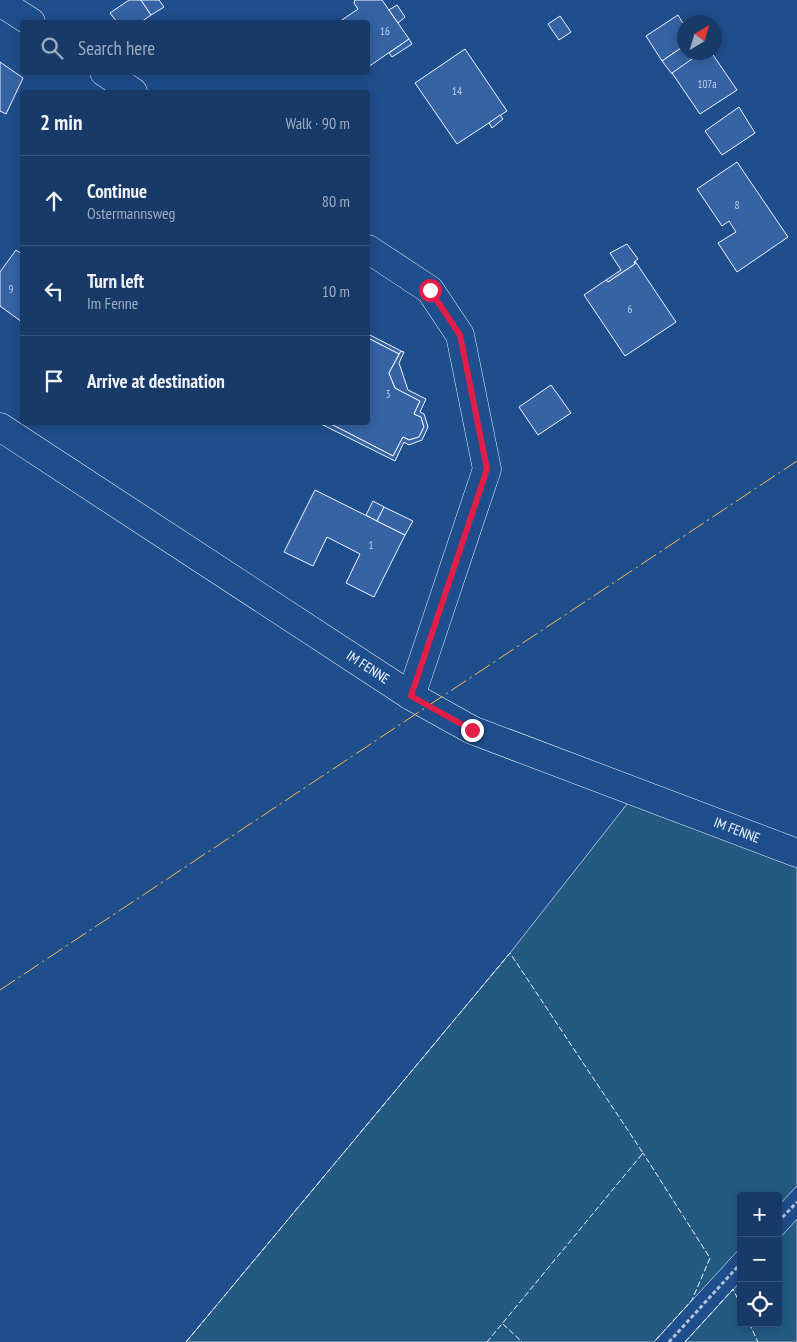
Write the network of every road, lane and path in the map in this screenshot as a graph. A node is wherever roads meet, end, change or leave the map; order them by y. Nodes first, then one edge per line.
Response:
1 (0, 2) edge
2 (28, 20) edge
3 (108, 75) edge
4 (130, 90) edge
5 (370, 250) edge
6 (0, 427) edge
7 (411, 696) junction
8 (797, 853) edge
9 (797, 1202) edge
10 (782, 1218) edge
11 (737, 1267) edge
12 (668, 1342) edge

1 - 2 street
3 - 4 street
5 - 7 street
6 - 7 street, IM FENNE
7 - 8 street, IM FENNE
9 - 10 path
11 - 12 path

